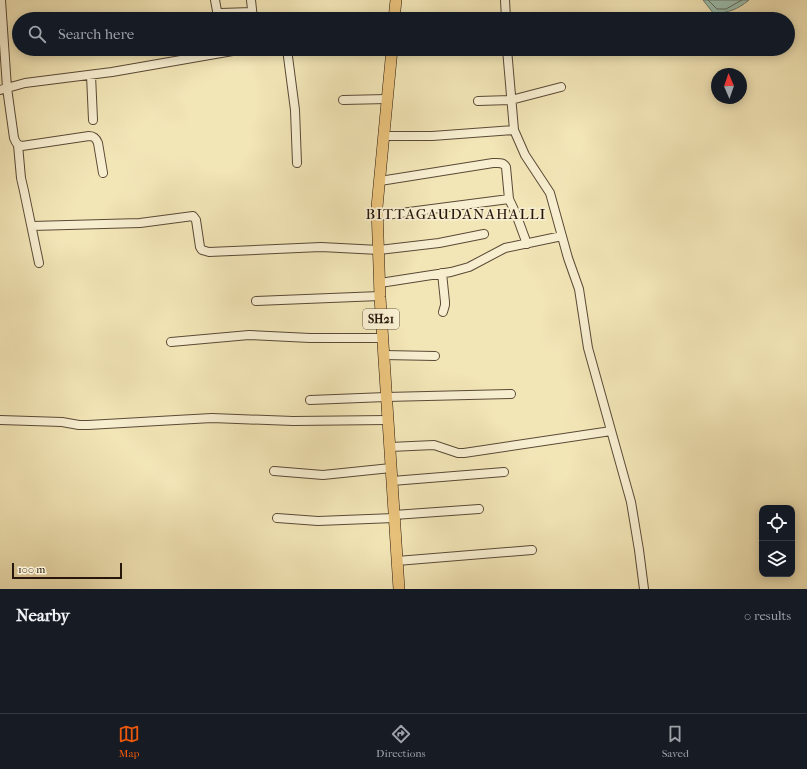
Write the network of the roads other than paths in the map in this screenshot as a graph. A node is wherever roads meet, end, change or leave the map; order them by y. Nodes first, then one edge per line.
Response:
1 (1, 0) edge
2 (215, 0) edge
3 (251, 0) edge
4 (396, 0) edge
5 (505, 0) edge
6 (218, 12) edge
7 (252, 12) edge
8 (395, 12) edge
9 (506, 12) edge
10 (206, 56) edge
11 (289, 56) edge
12 (391, 56) edge
13 (508, 56) edge
14 (91, 75) junction
15 (561, 87) dead end
16 (4, 89) edge
17 (387, 99) junction
18 (343, 100) dead end
19 (512, 100) junction
20 (478, 101) dead end
21 (93, 120) dead end
22 (514, 130) junction
23 (384, 136) junction
24 (18, 145) junction
25 (297, 163) dead end
26 (103, 173) dead end
27 (380, 181) junction
28 (509, 199) junction
29 (378, 216) junction
30 (32, 226) junction
31 (484, 234) dead end
32 (562, 236) junction
33 (527, 244) junction
34 (379, 250) junction
35 (40, 263) dead end
36 (442, 273) junction
37 (380, 283) junction
38 (380, 296) junction
39 (256, 301) dead end
40 (443, 312) dead end
41 (383, 338) junction
42 (171, 342) dead end
43 (384, 355) junction
44 (435, 356) dead end
45 (511, 394) dead end
46 (386, 397) junction
47 (310, 400) dead end
48 (0, 420) edge
49 (388, 420) junction
50 (611, 431) junction
51 (390, 447) junction
52 (391, 468) junction
53 (274, 471) dead end
54 (504, 472) dead end
55 (392, 481) junction
56 (479, 510) dead end
57 (394, 516) junction
58 (277, 518) dead end
59 (532, 550) dead end
60 (397, 561) junction
61 (399, 589) edge
62 (644, 589) edge

1 - 16 street
2 - 6 street
3 - 7 street
4 - 8 main road
5 - 9 street
10 - 14 street
11 - 25 street
12 - 17 main road, SH21
13 - 19 street
14 - 16 street
14 - 21 street
15 - 19 street
16 - 24 street
17 - 18 street
17 - 23 main road, SH21
19 - 20 street
19 - 22 street
22 - 23 street
22 - 32 street
23 - 27 main road, SH21
24 - 26 street
24 - 30 street
27 - 28 street
27 - 29 main road, SH21
28 - 29 street
28 - 33 street
29 - 34 main road, SH21
30 - 34 street
30 - 35 street
31 - 34 street
32 - 33 street
32 - 50 street
33 - 36 street
34 - 37 main road, SH21
36 - 37 street
36 - 40 street
37 - 38 main road, SH21
38 - 39 street
38 - 41 main road, SH21
41 - 42 street
41 - 43 main road, SH21
43 - 44 street
43 - 46 main road, SH21
45 - 46 street
46 - 47 street
46 - 49 main road, SH21
48 - 49 street
49 - 51 main road, SH21
50 - 51 street
50 - 62 street
51 - 52 main road, SH21
52 - 53 street
52 - 55 main road, SH21
54 - 55 street
55 - 57 main road, SH21
56 - 57 street
57 - 58 street
57 - 60 main road, SH21
59 - 60 street
60 - 61 main road, SH21

